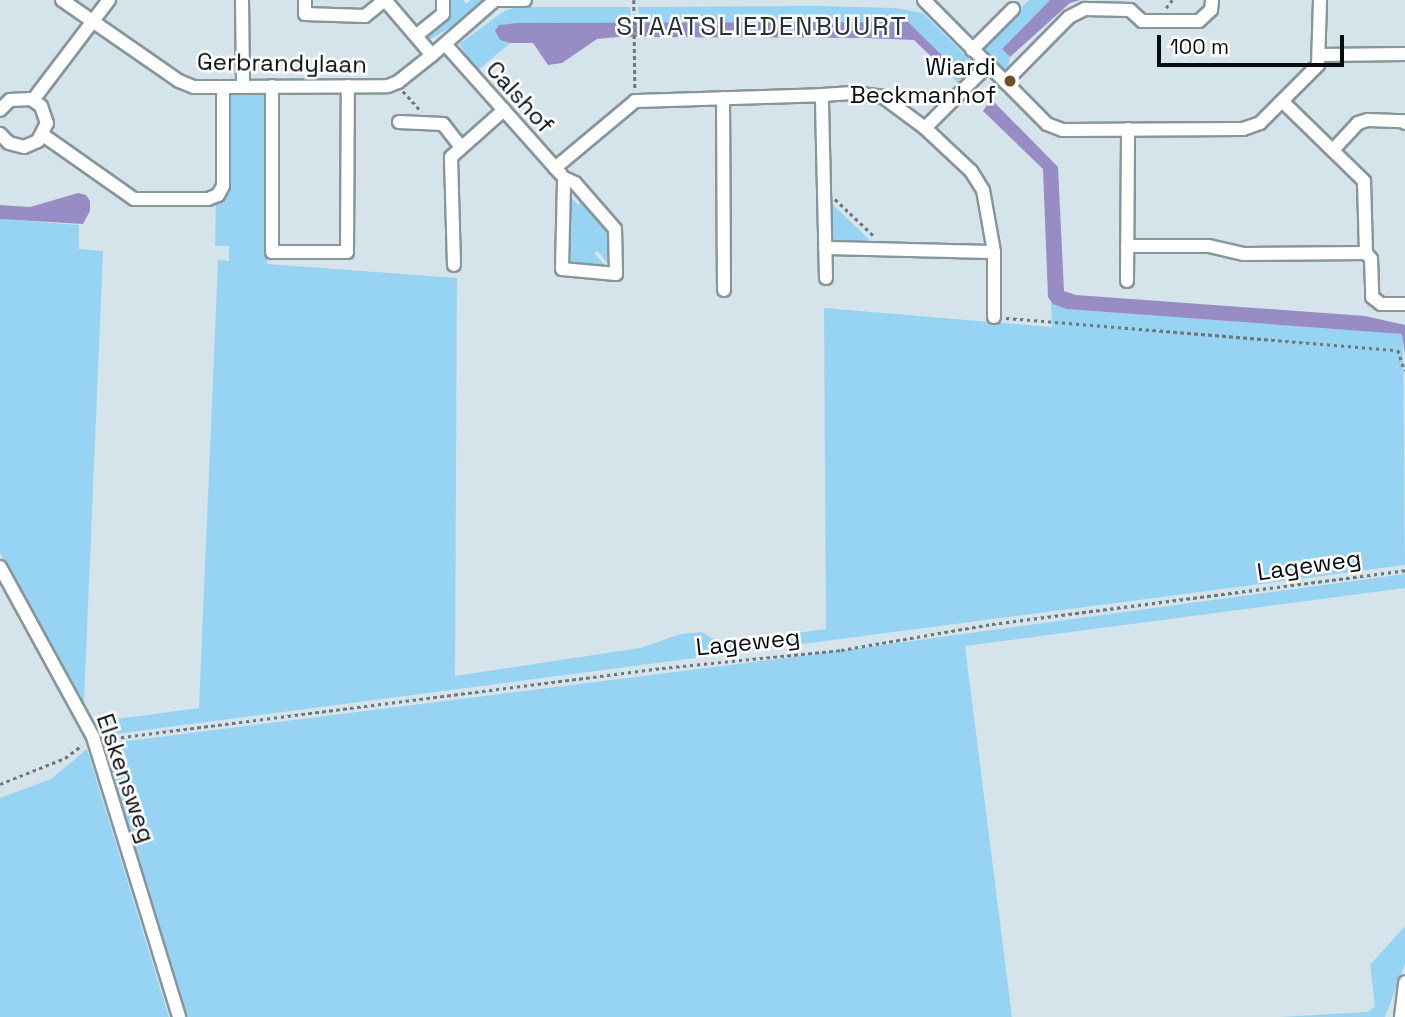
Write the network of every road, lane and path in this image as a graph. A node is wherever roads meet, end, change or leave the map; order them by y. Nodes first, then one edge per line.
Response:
1 (62, 0) edge
2 (108, 0) edge
3 (242, 0) edge
4 (305, 0) edge
5 (385, 0) edge
6 (443, 0) edge
7 (495, 0) edge
8 (525, 0) edge
9 (634, 0) edge
10 (923, 0) edge
11 (1212, 0) edge
12 (1320, 0) edge
13 (1013, 9) dead end
14 (93, 22) junction
15 (416, 35) junction
16 (445, 44) junction
17 (972, 50) junction
18 (1405, 54) edge
19 (432, 55) junction
20 (1320, 55) junction
21 (987, 66) junction
22 (1004, 82) junction
23 (396, 83) junction
24 (272, 86) junction
25 (348, 86) junction
26 (223, 87) junction
27 (243, 87) junction
28 (822, 95) junction
29 (723, 98) junction
30 (33, 100) junction
31 (635, 101) junction
32 (1282, 101) junction
33 (0, 109) edge
34 (503, 110) junction
35 (399, 121) dead end
36 (431, 121) junction
37 (1405, 123) edge
38 (925, 128) junction
39 (1128, 129) junction
40 (0, 134) edge
41 (43, 135) junction
42 (460, 146) junction
43 (1332, 150) junction
44 (559, 173) junction
45 (824, 188) junction
46 (1127, 246) junction
47 (825, 248) junction
48 (888, 250) junction
49 (994, 252) junction
50 (1366, 253) junction
51 (454, 265) dead end
52 (826, 278) dead end
53 (1127, 281) dead end
54 (724, 290) dead end
55 (1405, 304) edge
56 (994, 317) joint
57 (1405, 371) edge
58 (0, 567) edge
59 (1405, 570) edge
60 (93, 737) junction
61 (0, 783) edge
62 (1405, 982) edge
63 (179, 1017) edge
64 (1401, 1017) edge

1 - 14 street, Gerbrandylaan
2 - 14 street
3 - 27 street
4 - 5 street
5 - 15 street
6 - 15 street
7 - 8 street
7 - 16 street, Gerbrandylaan
9 - 31 path
10 - 17 street
11 - 22 street
12 - 20 street
13 - 17 street
14 - 26 street, Gerbrandylaan
14 - 30 street
15 - 19 street
16 - 19 street, Gerbrandylaan
16 - 34 street, Calshof
17 - 21 street
18 - 20 street
19 - 23 street, Gerbrandylaan
20 - 32 street
21 - 22 street
21 - 38 street
22 - 39 street
23 - 25 street, Gerbrandylaan
23 - 36 path
24 - 25 street, Gerbrandylaan
24 - 25 street
24 - 27 street, Gerbrandylaan
26 - 27 street, Gerbrandylaan
26 - 41 street
28 - 29 street
28 - 38 street
28 - 45 street
29 - 31 street
29 - 54 street
30 - 33 street
30 - 41 street
31 - 44 street
32 - 39 street
32 - 43 street
34 - 42 street
34 - 44 street, Calshof
35 - 36 street
36 - 42 street
37 - 43 street
38 - 49 street
39 - 46 street
40 - 41 street
42 - 51 street
43 - 50 street
44 - 44 street, Calshof
45 - 47 street
45 - 48 path
46 - 50 street
46 - 53 street
47 - 48 street
47 - 52 street
48 - 49 street
49 - 56 street
50 - 55 street
56 - 57 path
58 - 60 street, Elskensweg
59 - 60 path, Lageweg
60 - 61 path
60 - 63 street, Elskensweg
62 - 64 street

